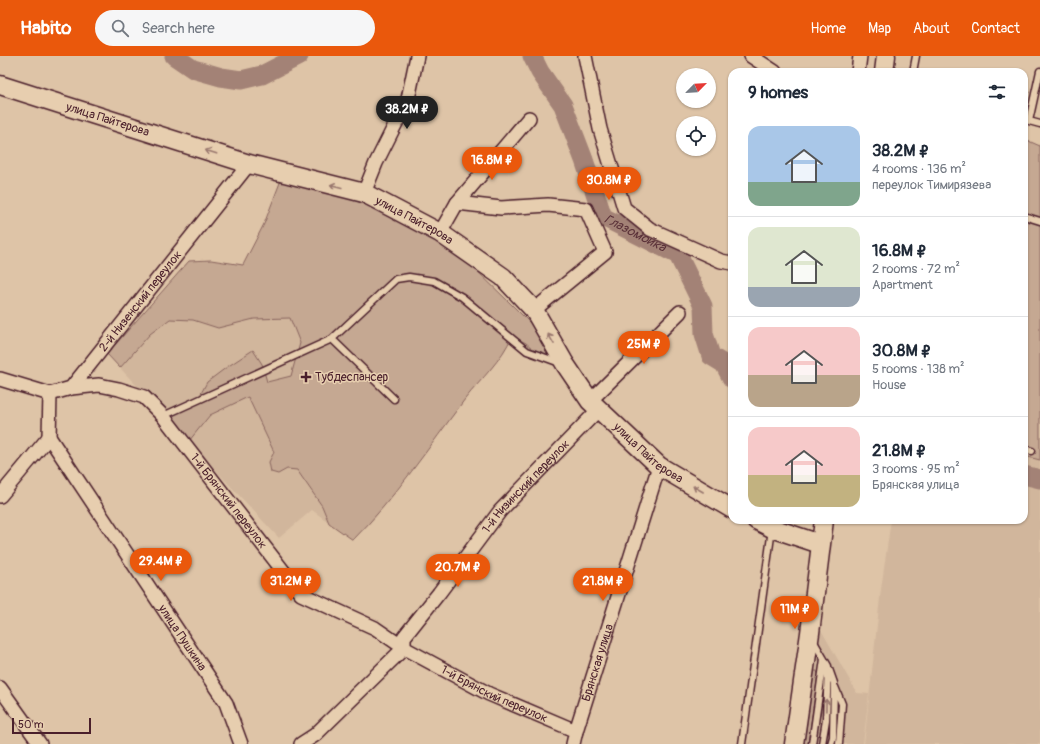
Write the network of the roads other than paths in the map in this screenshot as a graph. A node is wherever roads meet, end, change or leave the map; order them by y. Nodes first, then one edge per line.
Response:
1 (417, 56) edge
2 (585, 56) edge
3 (751, 56) edge
4 (860, 56) edge
5 (886, 56) edge
6 (916, 56) edge
7 (770, 68) edge
8 (858, 68) edge
9 (884, 68) edge
10 (914, 68) edge
11 (1040, 71) edge
12 (0, 85) edge
13 (529, 118) dead end
14 (1040, 124) edge
15 (248, 164) junction
16 (364, 194) junction
17 (457, 203) junction
18 (1028, 217) edge
19 (1040, 221) edge
20 (440, 233) junction
21 (728, 262) edge
22 (534, 310) junction
23 (680, 312) dead end
24 (332, 339) junction
25 (565, 364) junction
26 (0, 379) edge
27 (71, 388) junction
28 (50, 394) junction
29 (394, 399) dead end
30 (595, 405) junction
31 (163, 416) junction
32 (49, 436) junction
33 (1028, 450) edge
34 (1032, 451) dead end
35 (659, 466) junction
36 (0, 496) edge
37 (728, 507) edge
38 (764, 524) edge
39 (823, 524) edge
40 (772, 528) junction
41 (820, 544) junction
42 (810, 633) junction
43 (404, 648) junction
44 (824, 659) junction
45 (828, 666) junction
46 (834, 682) junction
47 (0, 688) edge
48 (576, 731) junction
49 (40, 744) edge
50 (241, 744) edge
51 (301, 744) edge
52 (573, 744) edge
53 (742, 744) edge
54 (794, 744) edge
55 (812, 744) edge
56 (822, 744) edge
57 (832, 744) edge
58 (839, 744) edge

1 - 16 street
2 - 21 street
3 - 7 street
4 - 8 street
5 - 9 main road
6 - 10 lane
11 - 14 lane
15 -> 12 main road, улица Пайтерова
13 - 17 street
16 -> 15 main road, улица Пайтерова
15 - 27 street, 2-й Низенский переулок
16 - 20 main road, улица Пайтерова
17 - 20 street
17 - 22 street
18 - 19 lane
20 - 22 main road, улица Пайтерова
25 -> 22 main road, улица Пайтерова
23 - 30 street, 1-й Низинский переулок
24 - 25 lane
24 - 29 lane
24 - 31 lane
25 - 30 main road, улица Пайтерова
26 - 28 street
27 - 28 street
27 - 31 street, 1-й Брянский переулок
28 - 32 street
30 - 35 main road, улица Пайтерова
30 - 43 street, 1-й Низинский переулок
31 - 43 street, 1-й Брянский переулок
32 - 36 street
32 - 50 street, улица Пушкина
33 - 34 lane
37 -> 35 main road, улица Пайтерова
35 - 48 street, Брянская улица
38 - 40 main road
39 - 41 main road
40 - 41 main road
40 - 53 lane
41 - 42 main road
42 - 44 lane
42 - 54 main road
43 - 48 street, 1-й Брянский переулок
43 - 51 street, 1-й Низинский переулок
44 - 45 lane
44 - 55 lane
45 - 46 lane
56 -> 45 lane
46 - 57 lane
46 - 58 lane
47 - 49 street
48 - 52 street, Брянская улица

